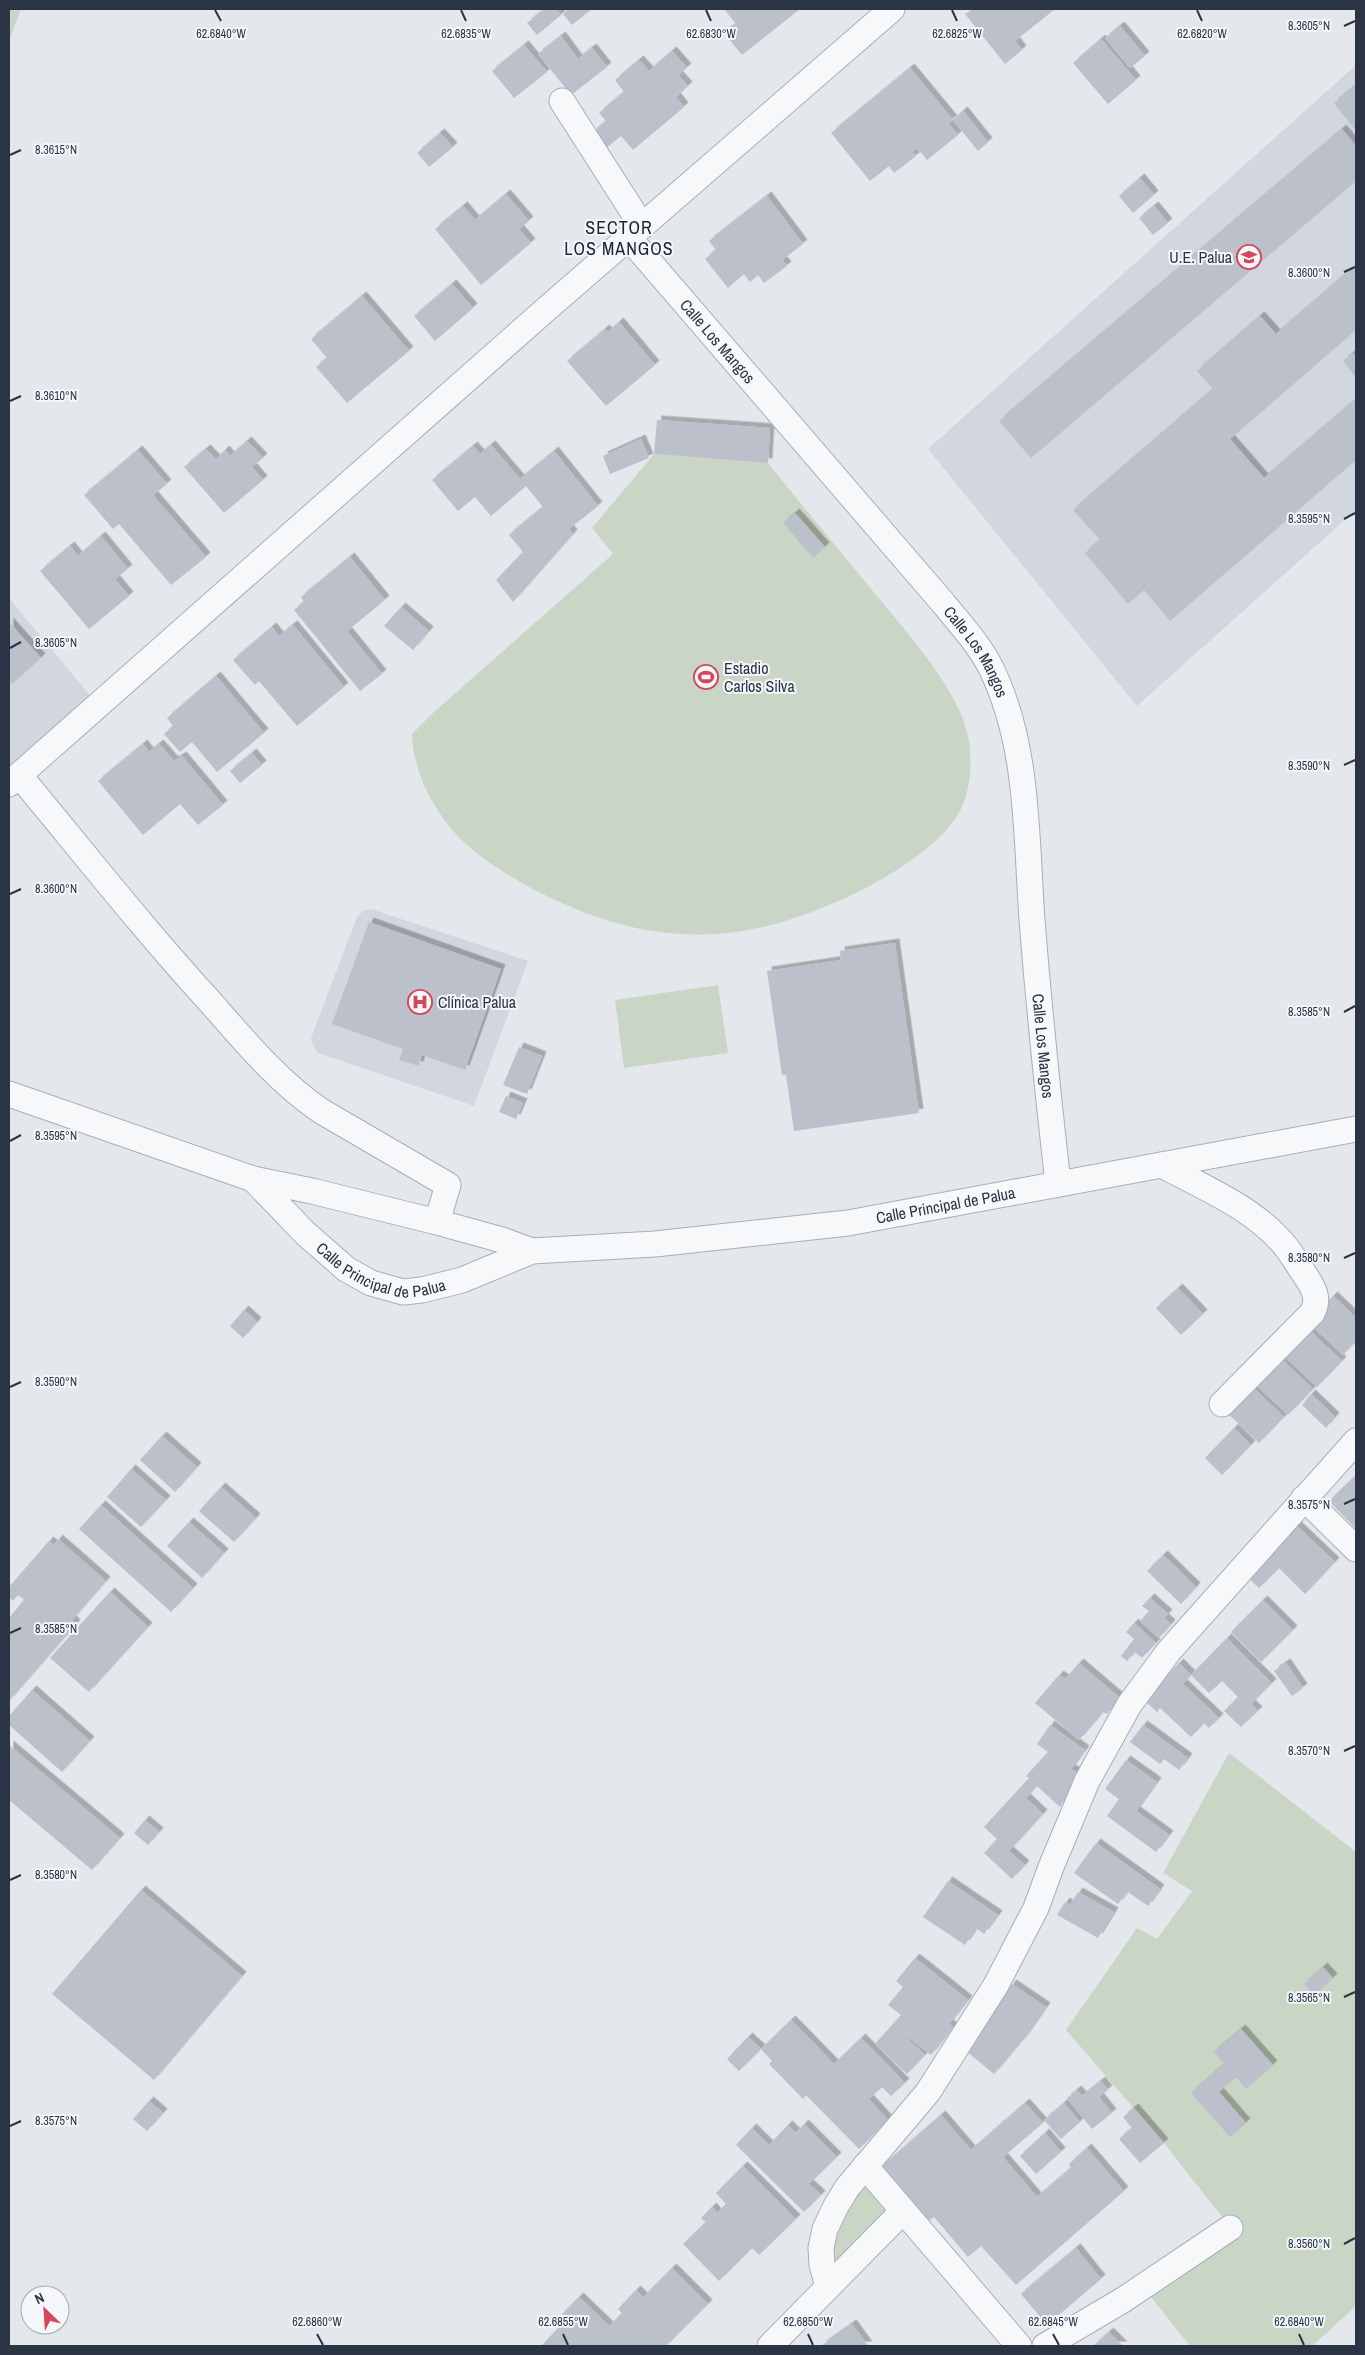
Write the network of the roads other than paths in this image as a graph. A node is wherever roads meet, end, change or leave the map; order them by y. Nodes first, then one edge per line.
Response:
1 (892, 9) edge
2 (562, 101) dead end
3 (635, 232) junction
4 (14, 780) edge
5 (9, 1094) edge
6 (1356, 1129) edge
7 (1162, 1165) junction
8 (253, 1179) junction
9 (1058, 1183) junction
10 (437, 1222) junction
11 (532, 1251) junction
12 (1222, 1404) dead end
13 (1356, 1441) edge
14 (1304, 1498) junction
15 (1356, 1549) edge
16 (865, 2166) junction
17 (903, 2210) junction
18 (1230, 2228) dead end
19 (828, 2286) junction
20 (770, 2346) edge
21 (1019, 2346) edge
22 (1045, 2346) edge

1 - 3 street
2 - 3 street, Calle Los Mangos
3 - 4 street
3 - 9 street, Calle Los Mangos
4 - 10 street
5 - 8 street, Calle Principal de Palua
6 - 7 street, Calle Principal de Palua
7 - 9 street, Calle Principal de Palua
7 - 12 street
8 - 10 street, Calle Principal de Palua
8 - 11 street, Calle Principal de Palua
9 - 11 street, Calle Principal de Palua
10 - 11 street, Calle Principal de Palua
13 - 14 street
14 - 15 street
14 - 16 street
16 - 17 street
16 - 19 street
17 - 19 street
17 - 21 street
18 - 22 street
19 - 20 street

